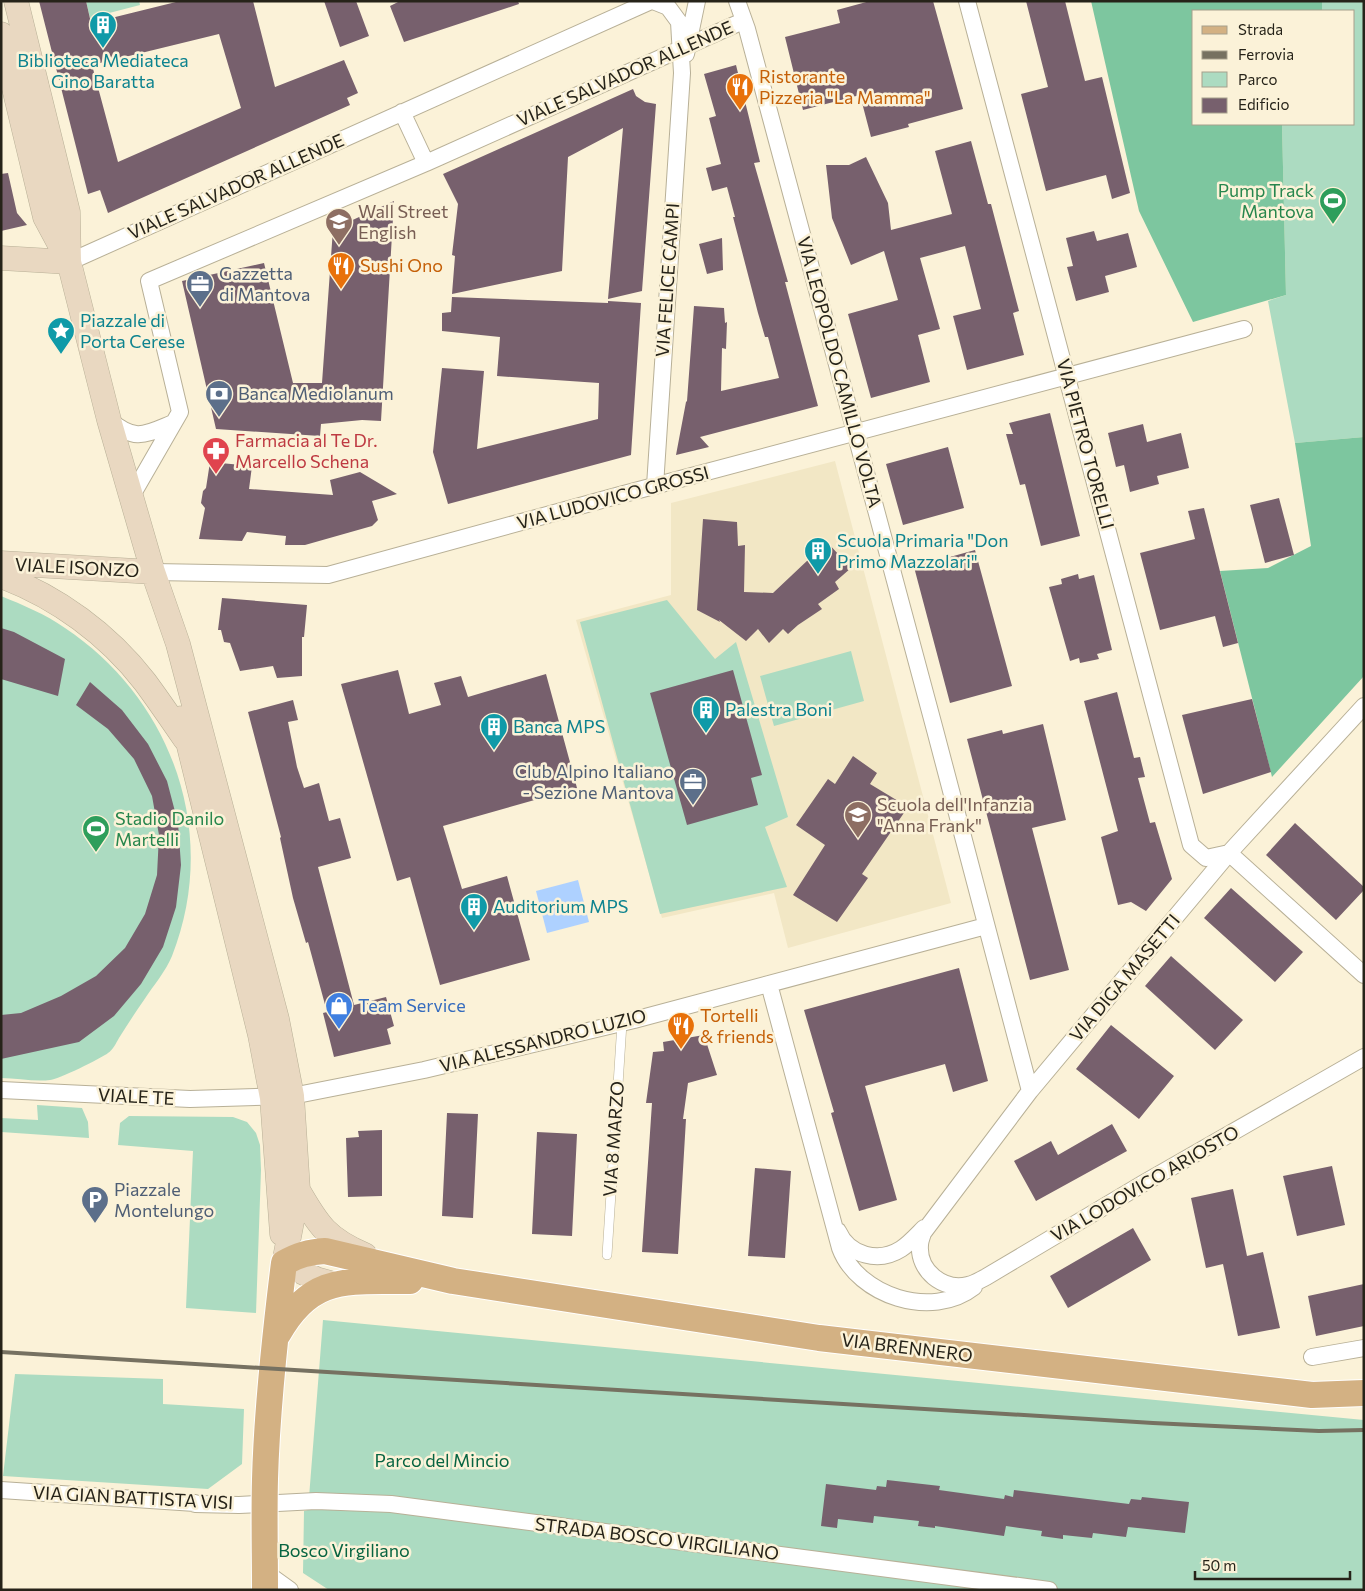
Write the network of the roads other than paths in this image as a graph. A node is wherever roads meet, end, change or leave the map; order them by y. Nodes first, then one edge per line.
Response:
1 (16, 1) edge
2 (652, 1) edge
3 (697, 1) edge
4 (737, 1) edge
5 (967, 1) edge
6 (743, 21) junction
7 (1, 34) edge
8 (684, 48) junction
9 (402, 112) junction
10 (426, 163) junction
11 (1, 258) edge
12 (69, 262) junction
13 (1244, 329) dead end
14 (1067, 377) junction
15 (109, 420) junction
16 (174, 423) junction
17 (856, 433) junction
18 (655, 486) junction
19 (131, 497) junction
20 (1, 563) edge
21 (153, 572) junction
22 (1, 576) edge
23 (1364, 706) edge
24 (187, 743) junction
25 (1229, 853) junction
26 (986, 926) junction
27 (1364, 975) edge
28 (769, 984) junction
29 (622, 1022) junction
30 (1364, 1057) edge
31 (1, 1090) edge
32 (1030, 1091) junction
33 (282, 1097) junction
34 (298, 1190) junction
35 (831, 1213) junction
36 (929, 1223) junction
37 (606, 1255) dead end
38 (284, 1263) junction
39 (926, 1269) joint
40 (986, 1277) junction
41 (453, 1281) junction
42 (334, 1284) junction
43 (275, 1339) junction
44 (1364, 1348) edge
45 (1312, 1357) dead end
46 (1364, 1393) edge
47 (1, 1490) edge
48 (264, 1504) junction
49 (265, 1581) edge
50 (290, 1590) edge
51 (1050, 1590) edge

1 - 12 main road
2 - 8 street, VIA FELICE CAMPI
2 - 9 street, VIALE SALVADOR ALLENDE
3 - 8 street, VIA FELICE CAMPI
4 - 6 street, VIA LEOPOLDO CAMILLO VOLTA
5 - 14 street, VIA PIETRO TORELLI
6 - 8 street, VIALE SALVADOR ALLENDE
6 - 17 street, VIA LEOPOLDO CAMILLO VOLTA
7 - 12 main road
8 - 10 street, VIALE SALVADOR ALLENDE
8 - 18 street, VIA FELICE CAMPI
9 - 10 street
9 - 12 street, VIALE SALVADOR ALLENDE
10 - 16 street, VIALE SALVADOR ALLENDE
11 - 12 main road
12 - 15 main road
13 - 14 street, VIA LUDOVICO GROSSI
14 - 17 street, VIA LUDOVICO GROSSI
14 - 25 street, VIA PIETRO TORELLI
15 - 16 street
15 - 19 main road
16 - 19 street
17 - 18 street, VIA LUDOVICO GROSSI
17 - 26 street, VIA LEOPOLDO CAMILLO VOLTA
18 - 21 street, VIA LUDOVICO GROSSI
19 - 21 main road
20 - 21 main road, VIALE ISONZO
21 - 24 main road
21 - 33 main road
22 - 24 main road, VIALE ISONZO
23 - 25 street, VIA DIGA MASETTI
24 - 33 main road
25 - 27 street
25 - 32 street, VIA DIGA MASETTI
26 - 28 street, VIA ALESSANDRO LUZIO
26 - 32 street, VIA LEOPOLDO CAMILLO VOLTA
28 - 29 street, VIA ALESSANDRO LUZIO
28 - 35 street
29 - 33 street, VIA ALESSANDRO LUZIO
29 - 37 lane, VIA 8 MARZO
30 - 40 street, VIA LODOVICO ARIOSTO
31 - 33 street, VIALE TE
32 - 36 street, VIA DIGA MASETTI
33 - 34 main road
33 - 38 main road
34 - 38 main road
34 - 41 main road, VIA BRENNERO
35 - 36 street
35 - 40 street
36 - 39 street, VIA DIGA MASETTI
38 - 41 main road, VIA BRENNERO
38 - 42 main road, VIA BRENNERO
38 - 43 main road
39 - 40 street, VIA LODOVICO ARIOSTO
41 - 42 main road, VIA BRENNERO
41 - 46 main road, VIA BRENNERO
42 - 43 main road, VIA BRENNERO
43 - 48 main road
44 - 45 street
47 - 48 street, VIA GIAN BATTISTA VISI
48 - 49 main road
48 - 51 street, STRADA BOSCO VIRGILIANO
49 - 50 street

